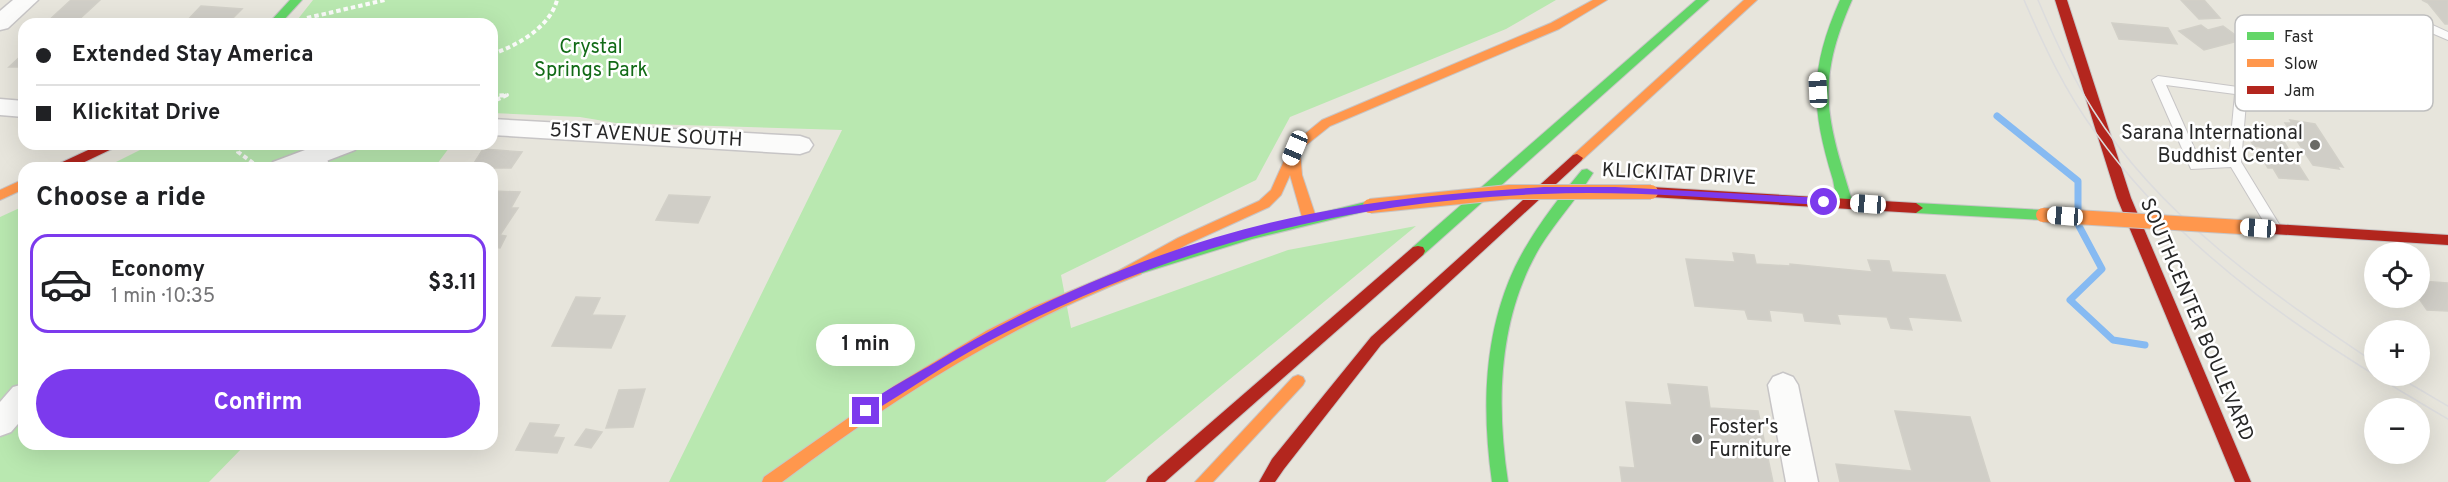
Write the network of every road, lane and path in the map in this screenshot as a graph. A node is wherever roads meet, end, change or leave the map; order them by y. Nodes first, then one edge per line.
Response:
1 (27, 0) edge
2 (296, 0) edge
3 (385, 0) edge
4 (557, 0) edge
5 (1601, 0) edge
6 (1703, 0) edge
7 (1751, 0) edge
8 (1759, 0) edge
9 (1846, 0) edge
10 (2061, 0) edge
11 (280, 18) edge
12 (305, 18) edge
13 (0, 23) edge
14 (2433, 29) edge
15 (2448, 36) edge
16 (498, 52) edge
17 (2235, 90) edge
18 (498, 96) edge
19 (498, 99) edge
20 (0, 107) edge
21 (18, 108) edge
22 (2239, 111) edge
23 (498, 127) edge
24 (1618, 140) dead end
25 (800, 145) dead end
26 (1295, 148) junction
27 (99, 150) edge
28 (238, 150) edge
29 (337, 150) edge
30 (321, 160) edge
31 (74, 162) edge
32 (252, 162) edge
33 (2235, 162) junction
34 (1595, 165) dead end
35 (18, 187) edge
36 (0, 195) edge
37 (1846, 203) junction
38 (1309, 217) junction
39 (2275, 229) junction
40 (2448, 240) edge
41 (1418, 253) junction
42 (1124, 273) junction
43 (1331, 346) dead end
44 (1307, 372) dead end
45 (1783, 385) dead end
46 (18, 403) edge
47 (0, 423) edge
48 (770, 482) edge
49 (1154, 482) edge
50 (1203, 482) edge
51 (1267, 482) edge
52 (1500, 482) edge
53 (1802, 482) edge
54 (2243, 482) edge

1 - 13 street
2 - 11 main road
3 - 12 path
4 - 16 path
5 - 26 main road
6 - 41 main road
7 - 51 main road
8 - 24 main road
9 - 37 main road
10 - 54 main road, SOUTHCENTER BOULEVARD
14 - 15 lane
17 - 33 lane
18 - 19 path
20 - 21 street
22 - 33 lane
23 - 25 street, 51ST AVENUE SOUTH
26 - 38 main road
26 - 42 main road
27 - 31 main road
28 - 32 path
29 - 30 street
33 - 39 lane
34 - 52 main road
35 - 36 main road
37 - 38 main road, KLICKITAT DRIVE, bridge
37 - 39 main road, KLICKITAT DRIVE, bridge
38 - 42 main road, KLICKITAT DRIVE
39 - 40 main road
41 - 43 main road
41 - 49 main road
42 - 48 main road, KLICKITAT DRIVE
44 - 50 main road
45 - 53 street
46 - 47 street

